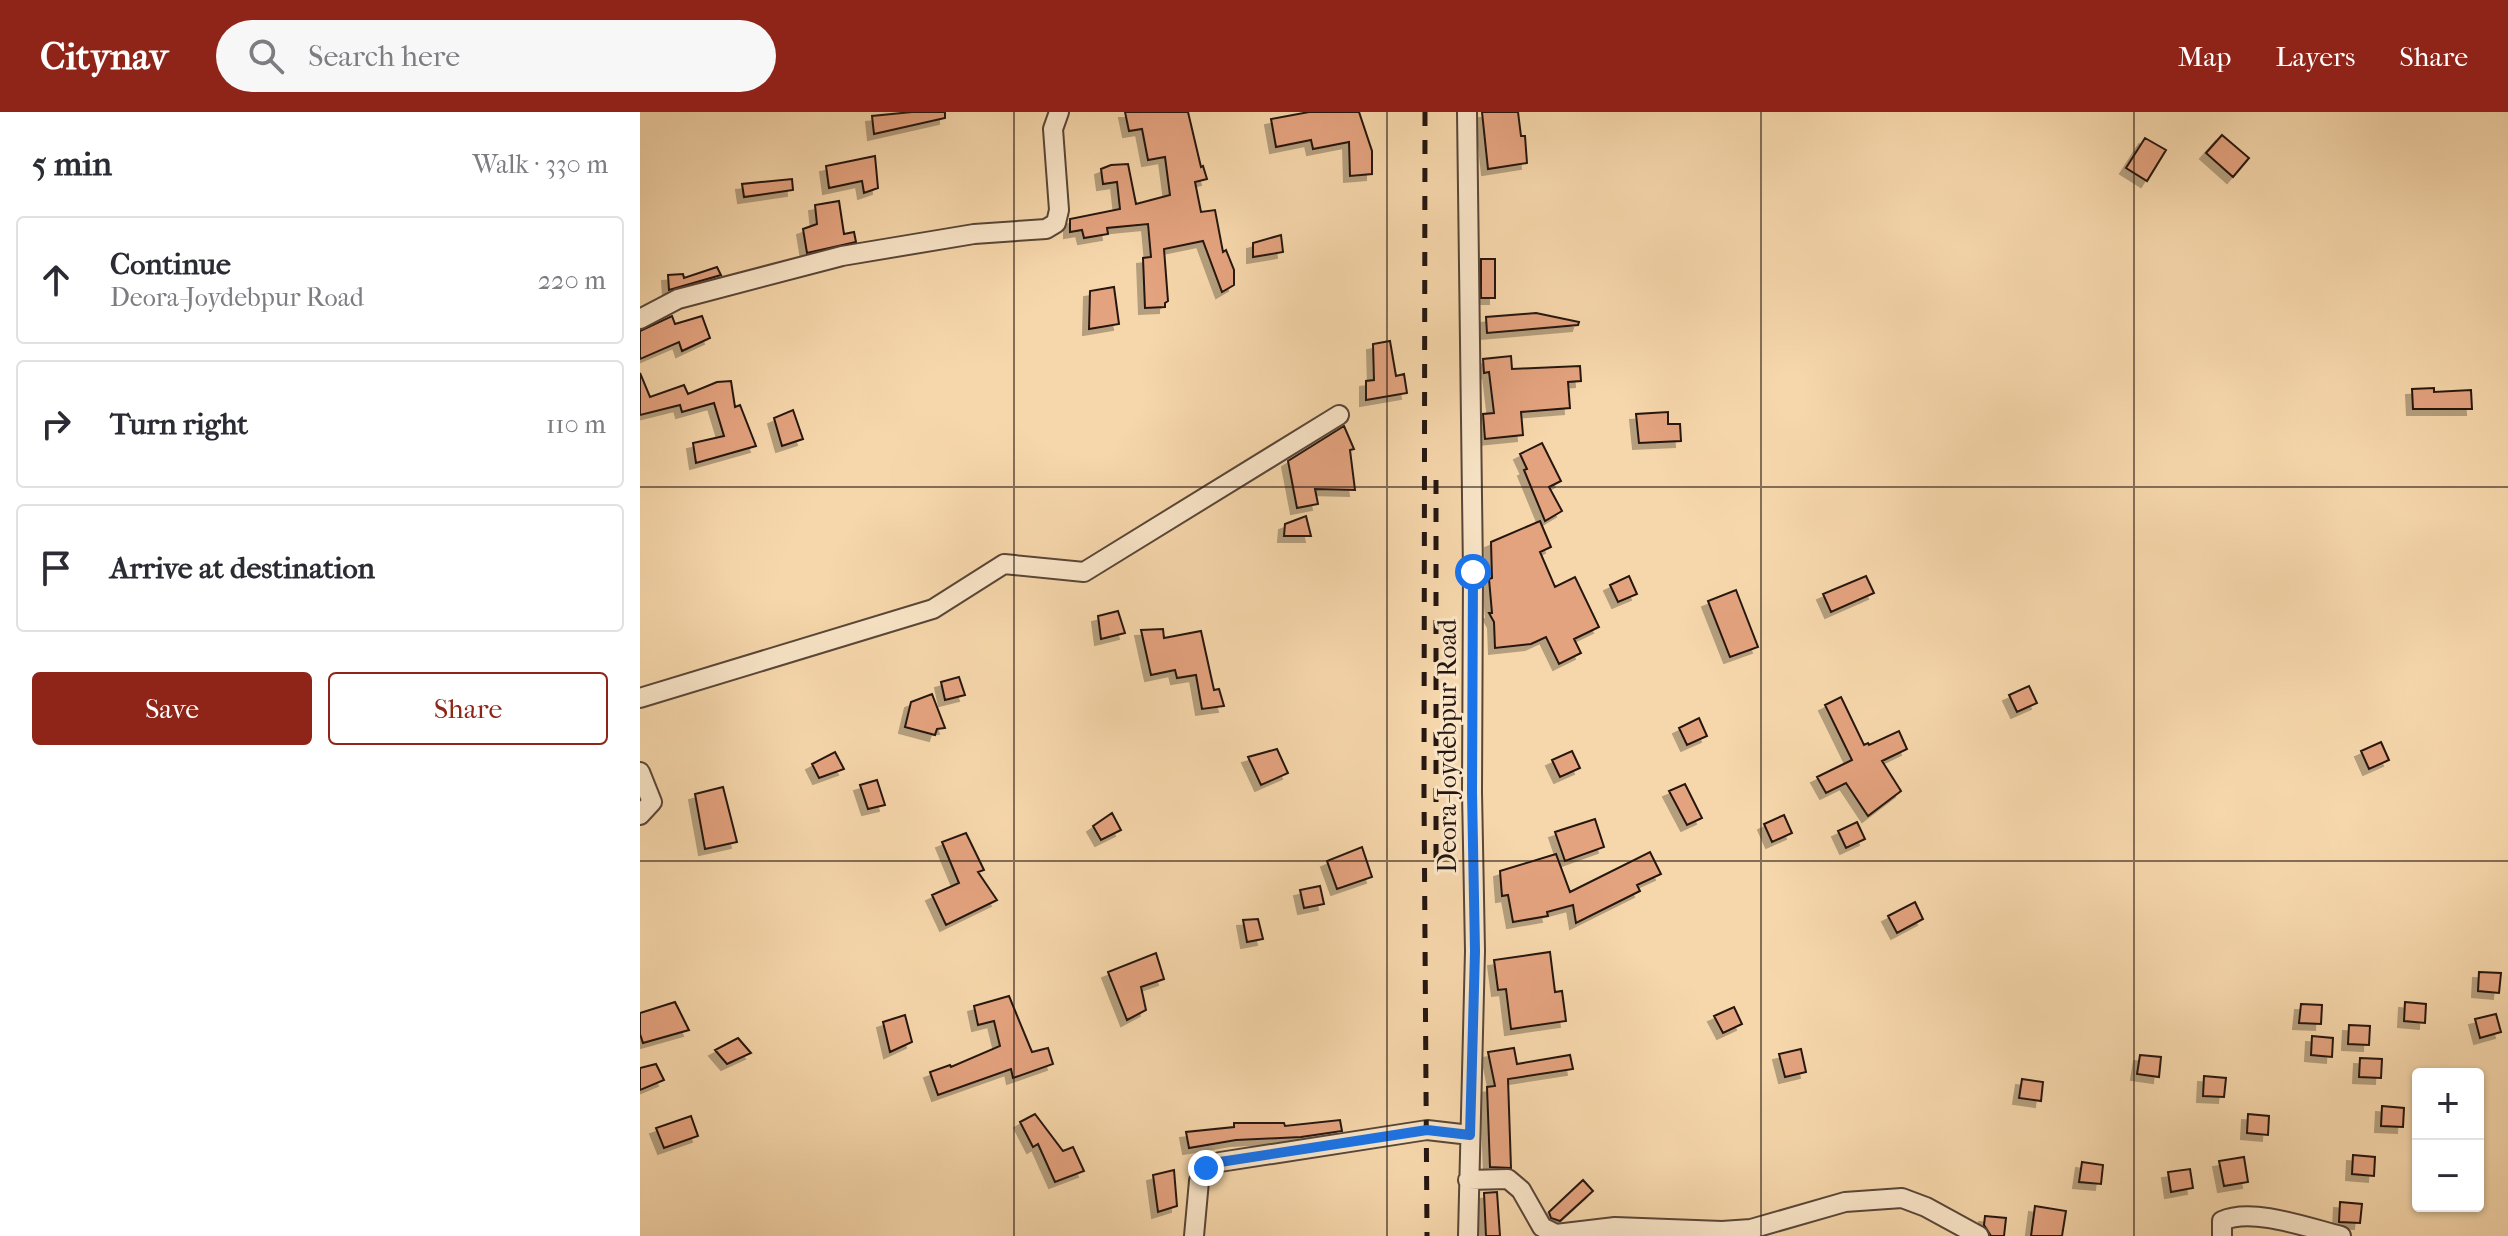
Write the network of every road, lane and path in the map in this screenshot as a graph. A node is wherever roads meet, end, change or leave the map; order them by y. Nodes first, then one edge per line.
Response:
1 (1059, 112) edge
2 (1467, 112) edge
3 (640, 319) edge
4 (1339, 415) dead end
5 (640, 698) edge
6 (640, 772) edge
7 (640, 815) edge
8 (1470, 1135) junction
9 (1468, 1180) junction
10 (1194, 1236) edge
11 (1468, 1236) edge
12 (1979, 1236) edge
13 (2222, 1236) edge
14 (2341, 1236) edge

1 - 3 street
2 - 8 street, Deora-Joydebpur Road
4 - 5 street
6 - 7 street
8 - 9 street, Deora-Joydebpur Road
8 - 10 street
9 - 11 street, Deora-Joydebpur Road
9 - 12 street
13 - 14 street

